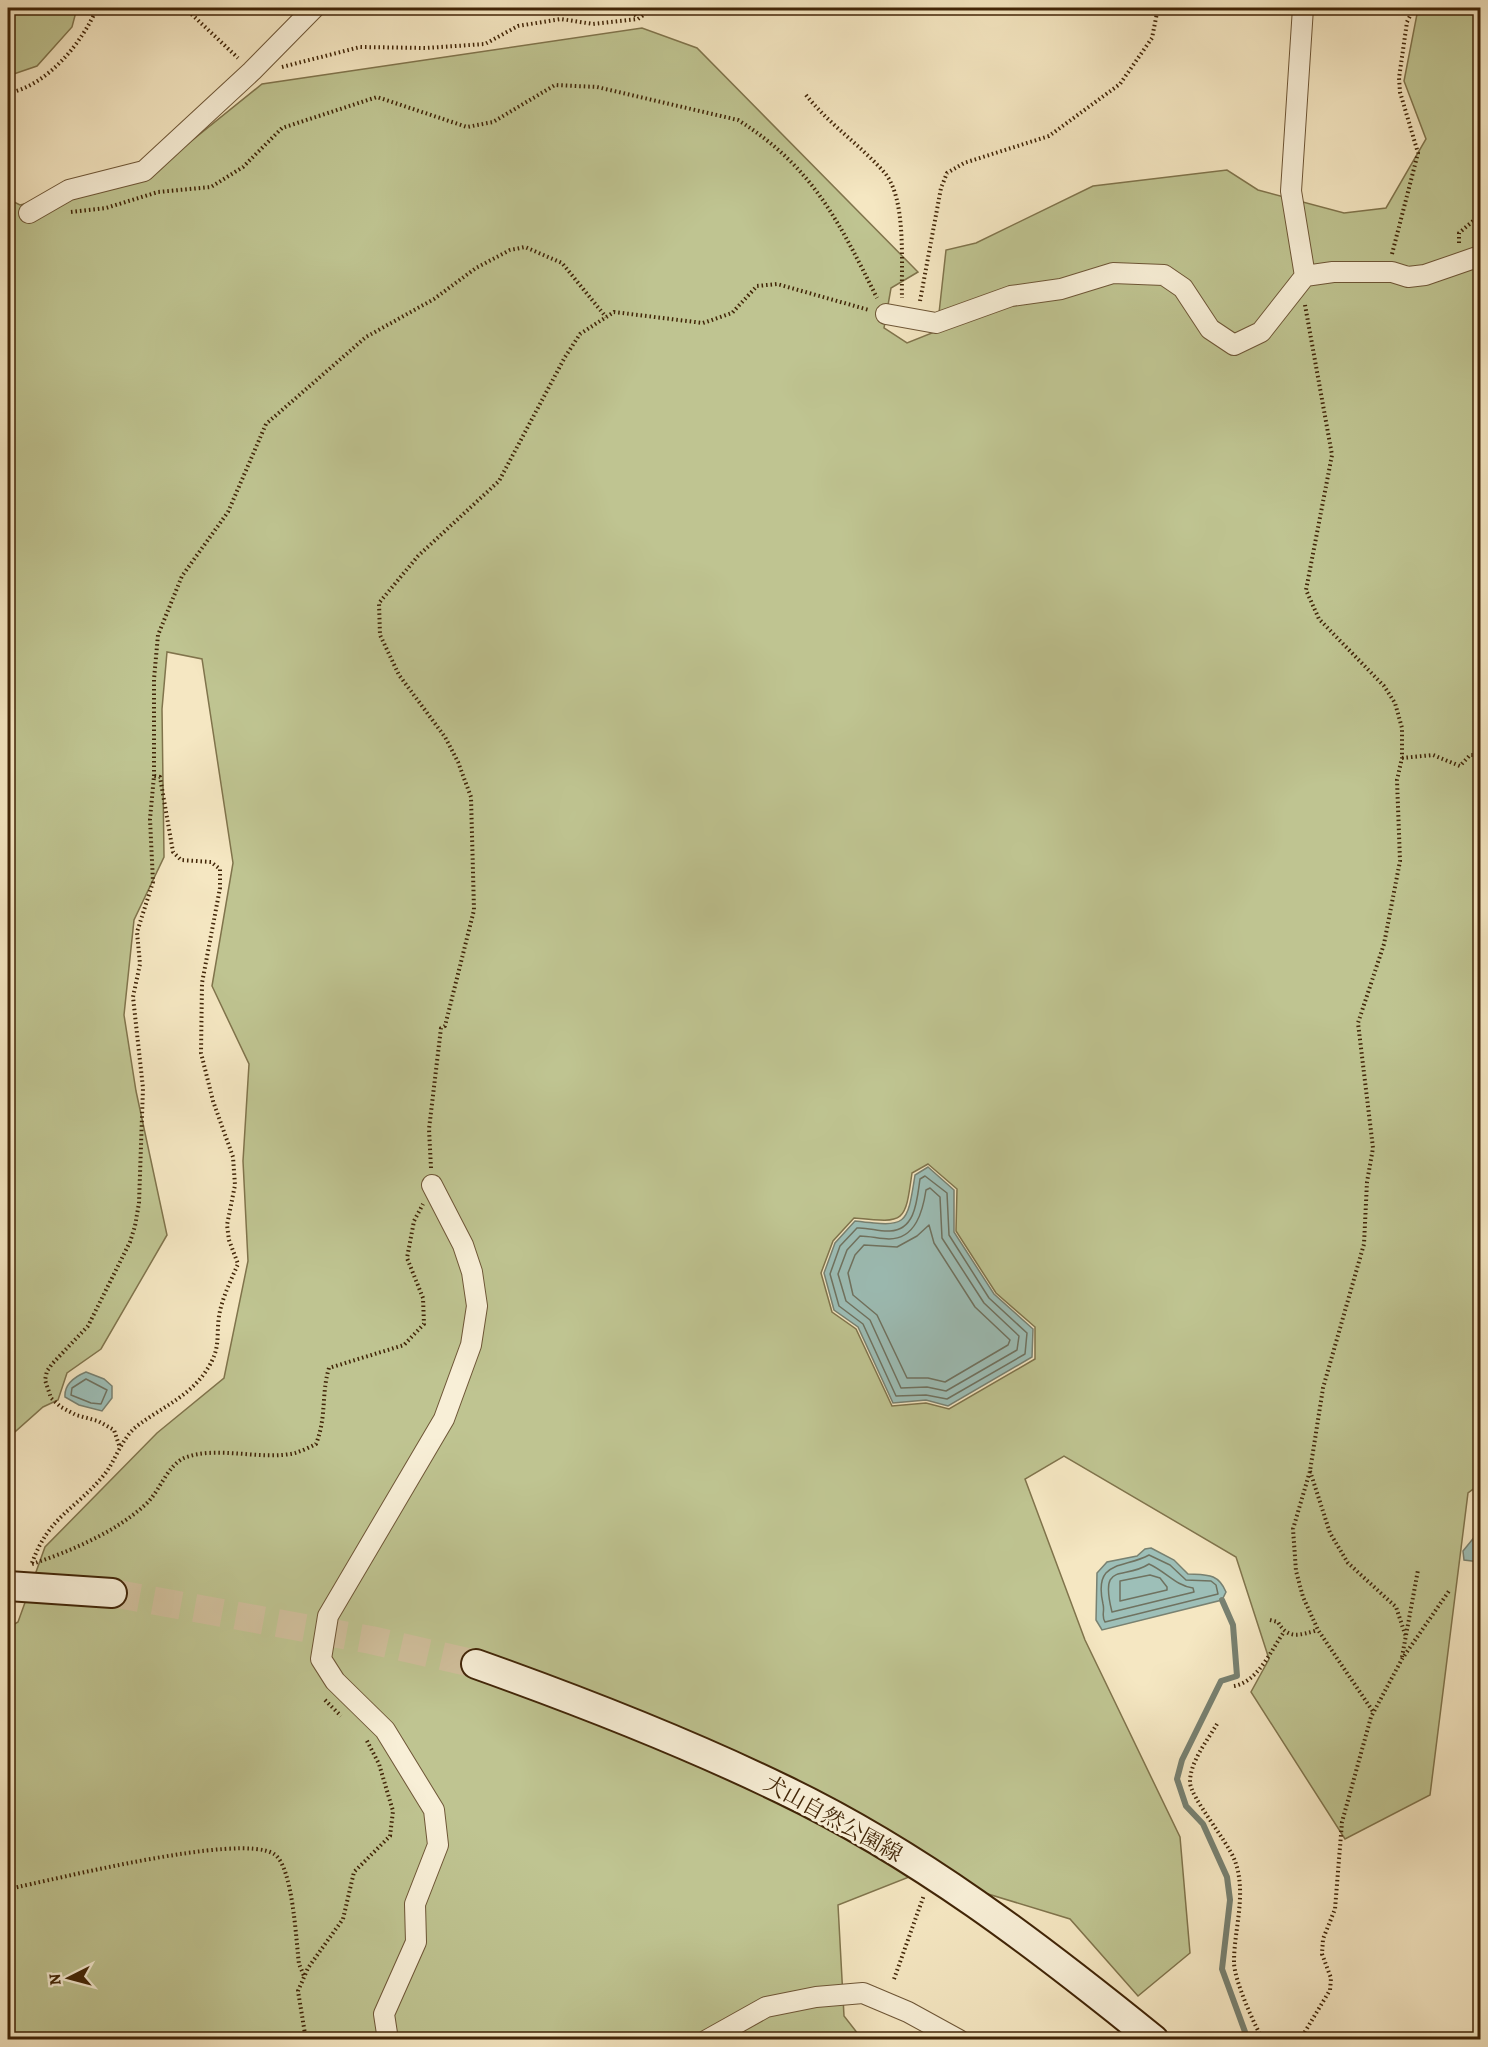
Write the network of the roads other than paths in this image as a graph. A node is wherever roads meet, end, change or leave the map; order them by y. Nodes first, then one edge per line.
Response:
1 (314, 8) edge
2 (1303, 8) edge
3 (30, 213) dead end
4 (1480, 256) edge
5 (1305, 276) junction
6 (902, 317) road end
7 (432, 1185) road end
8 (8, 1586) edge
9 (112, 1593) tunnel mouth
10 (476, 1664) tunnel mouth
11 (388, 2040) edge
12 (707, 2040) edge
13 (959, 2040) edge
14 (1154, 2040) edge

1 - 3 street
2 - 5 street
4 - 5 street
5 - 6 street
7 - 11 street
8 - 9 main road
10 - 14 main road, 犬山自然公園線
12 - 13 street

